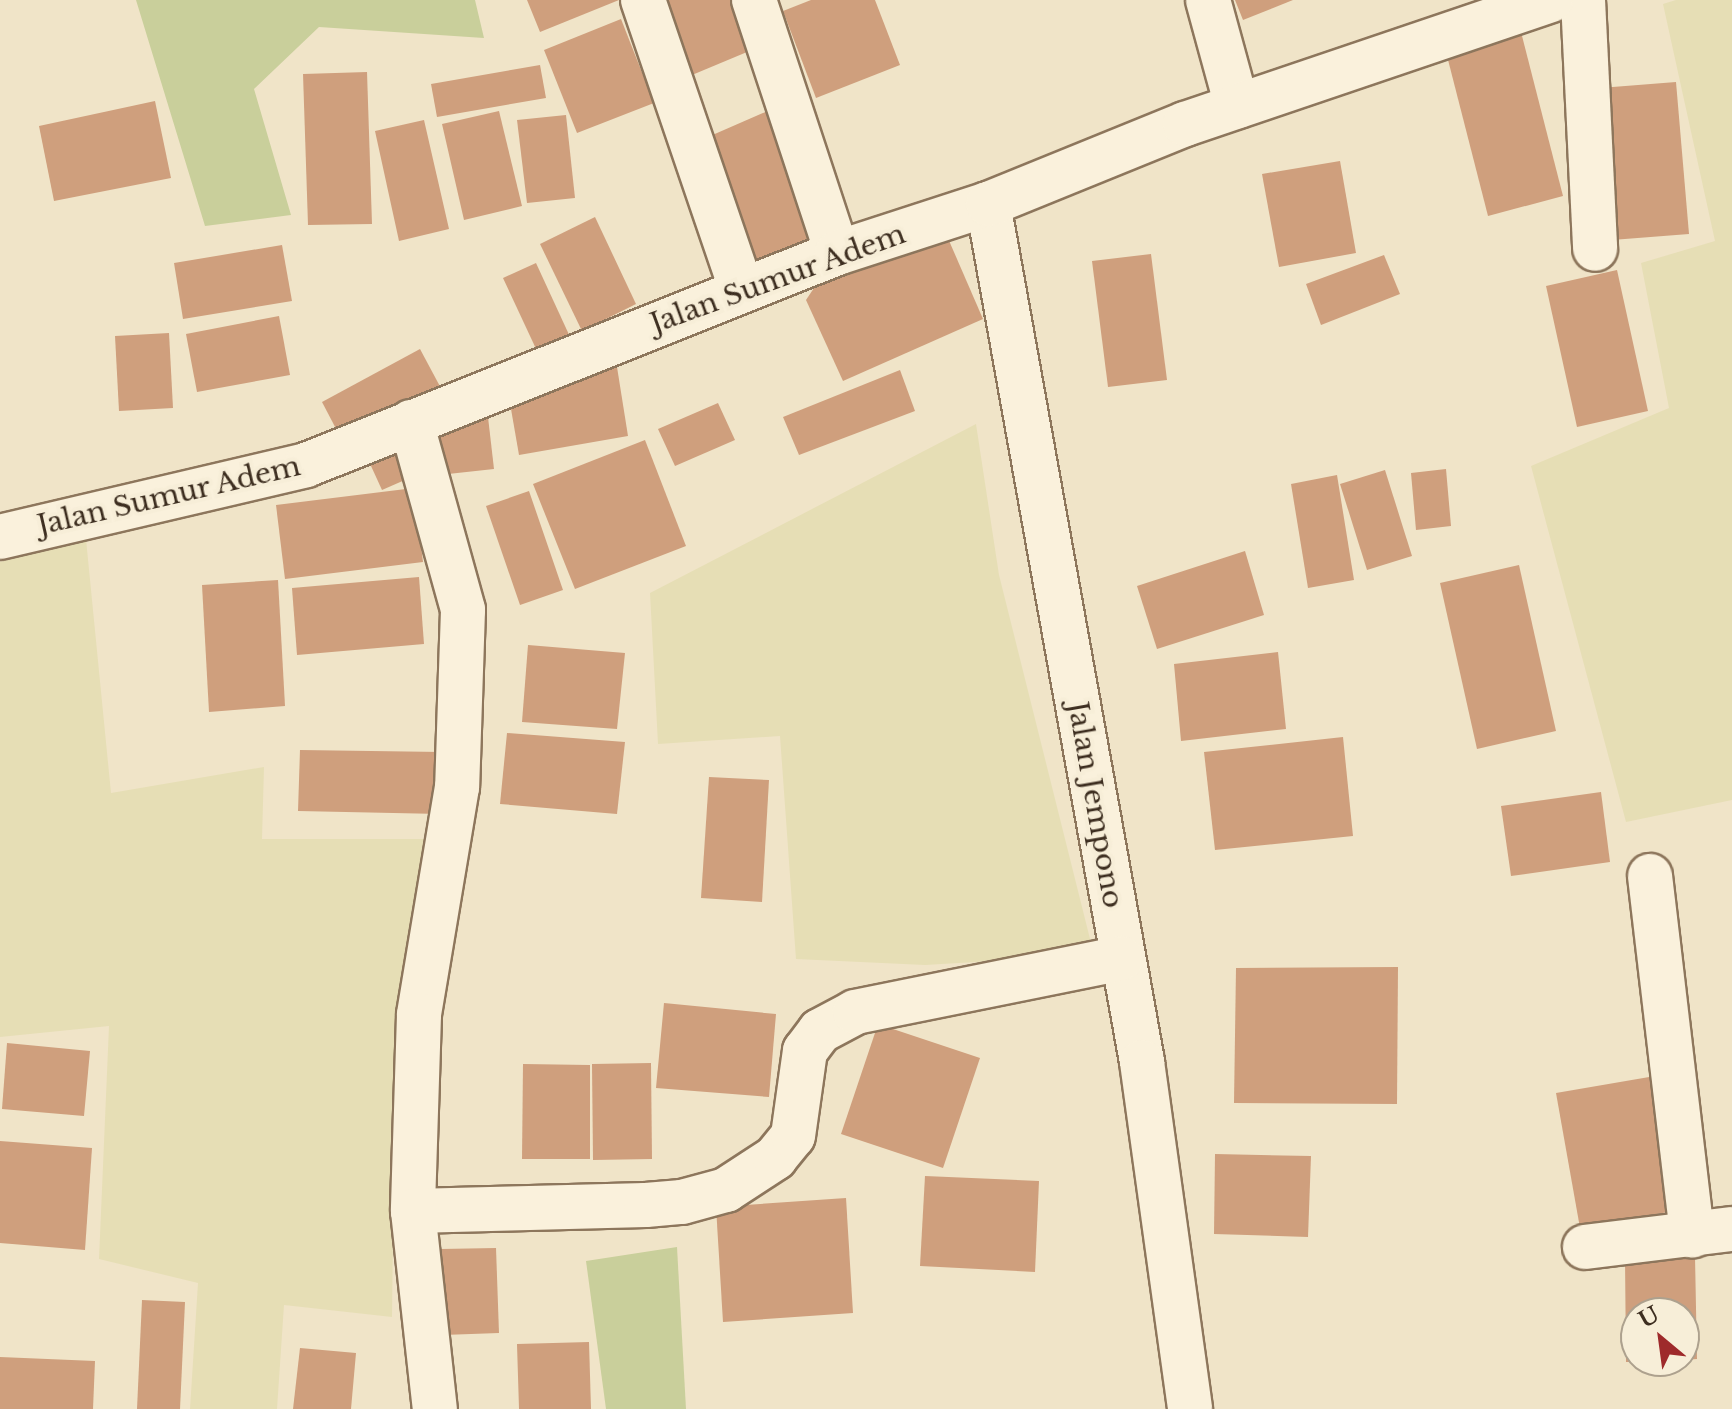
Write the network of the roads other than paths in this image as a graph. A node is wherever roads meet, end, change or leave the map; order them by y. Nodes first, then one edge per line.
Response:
1 (643, 0) edge
2 (754, 0) edge
3 (1208, 0) edge
4 (1551, 0) edge
5 (1583, 0) edge
6 (1237, 106) junction
7 (988, 204) junction
8 (1595, 249) dead end
9 (837, 253) junction
10 (742, 290) junction
11 (411, 422) junction
12 (0, 537) edge
13 (1650, 876) dead end
14 (1122, 958) junction
15 (413, 1211) junction
16 (1712, 1233) edge
17 (1585, 1247) dead end
18 (435, 1409) edge
19 (1190, 1409) edge

1 - 10 street
2 - 9 street
3 - 6 street
4 - 6 street, Jalan Sumur Adem
5 - 8 street
6 - 7 street, Jalan Sumur Adem
7 - 9 street, Jalan Sumur Adem
7 - 14 street, Jalan Jempono
9 - 10 street, Jalan Sumur Adem
10 - 11 street, Jalan Sumur Adem
11 - 12 street, Jalan Sumur Adem
11 - 15 street
13 - 16 street
14 - 15 street
14 - 19 street, Jalan Jempono
15 - 18 street
16 - 17 street

